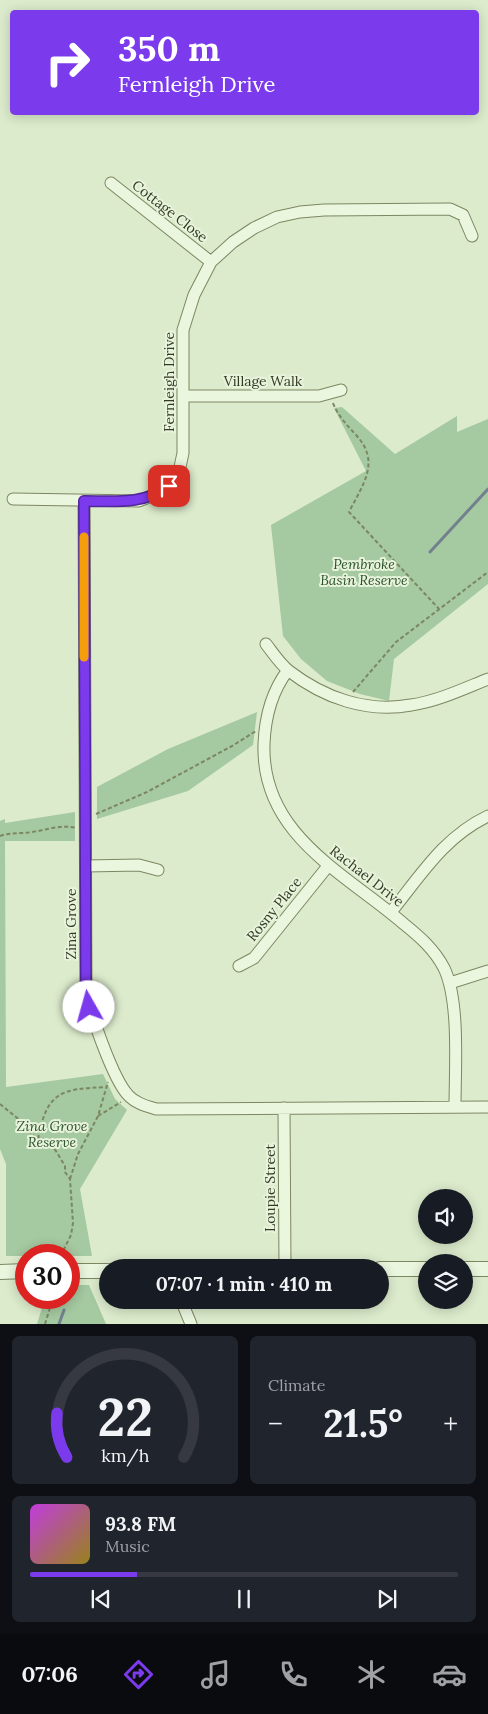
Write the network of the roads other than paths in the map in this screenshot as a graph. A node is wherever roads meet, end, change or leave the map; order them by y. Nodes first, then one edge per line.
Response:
1 (111, 183) dead end
2 (472, 236) dead end
3 (212, 262) junction
4 (341, 390) dead end
5 (183, 396) junction
6 (13, 499) dead end
7 (84, 501) junction
8 (266, 644) dead end
9 (288, 670) junction
10 (488, 679) edge
11 (488, 816) edge
12 (86, 866) junction
13 (328, 866) junction
14 (158, 870) dead end
15 (391, 912) junction
16 (239, 966) dead end
17 (488, 971) edge
18 (450, 983) junction
19 (488, 1106) edge
20 (455, 1107) junction
21 (284, 1108) junction
22 (285, 1259) edge
23 (389, 1269) edge
24 (418, 1269) edge
25 (473, 1269) edge
26 (488, 1270) edge
27 (15, 1271) edge
28 (80, 1271) edge
29 (99, 1271) edge
30 (0, 1272) edge
31 (185, 1309) edge
32 (191, 1324) edge

1 - 3 street, Cottage Close
2 - 3 street, Fernleigh Drive
3 - 5 street, Fernleigh Drive
4 - 5 street, Village Walk
5 - 7 street, Fernleigh Drive
6 - 7 street, Fernleigh Drive
7 - 12 street, Zina Grove
8 - 9 street
9 - 10 street
9 - 13 street, Rachael Drive
11 - 15 street
12 - 14 street
12 - 21 street, Zina Grove
13 - 15 street, Rachael Drive
13 - 16 street, Rosny Place
15 - 18 street, Rachael Drive
17 - 18 street
18 - 20 street, Rachael Drive
19 - 20 street
20 - 21 street
21 - 22 street, Loupie Street
23 - 24 street
25 - 26 street
27 - 30 street
28 - 29 street
31 - 32 street

